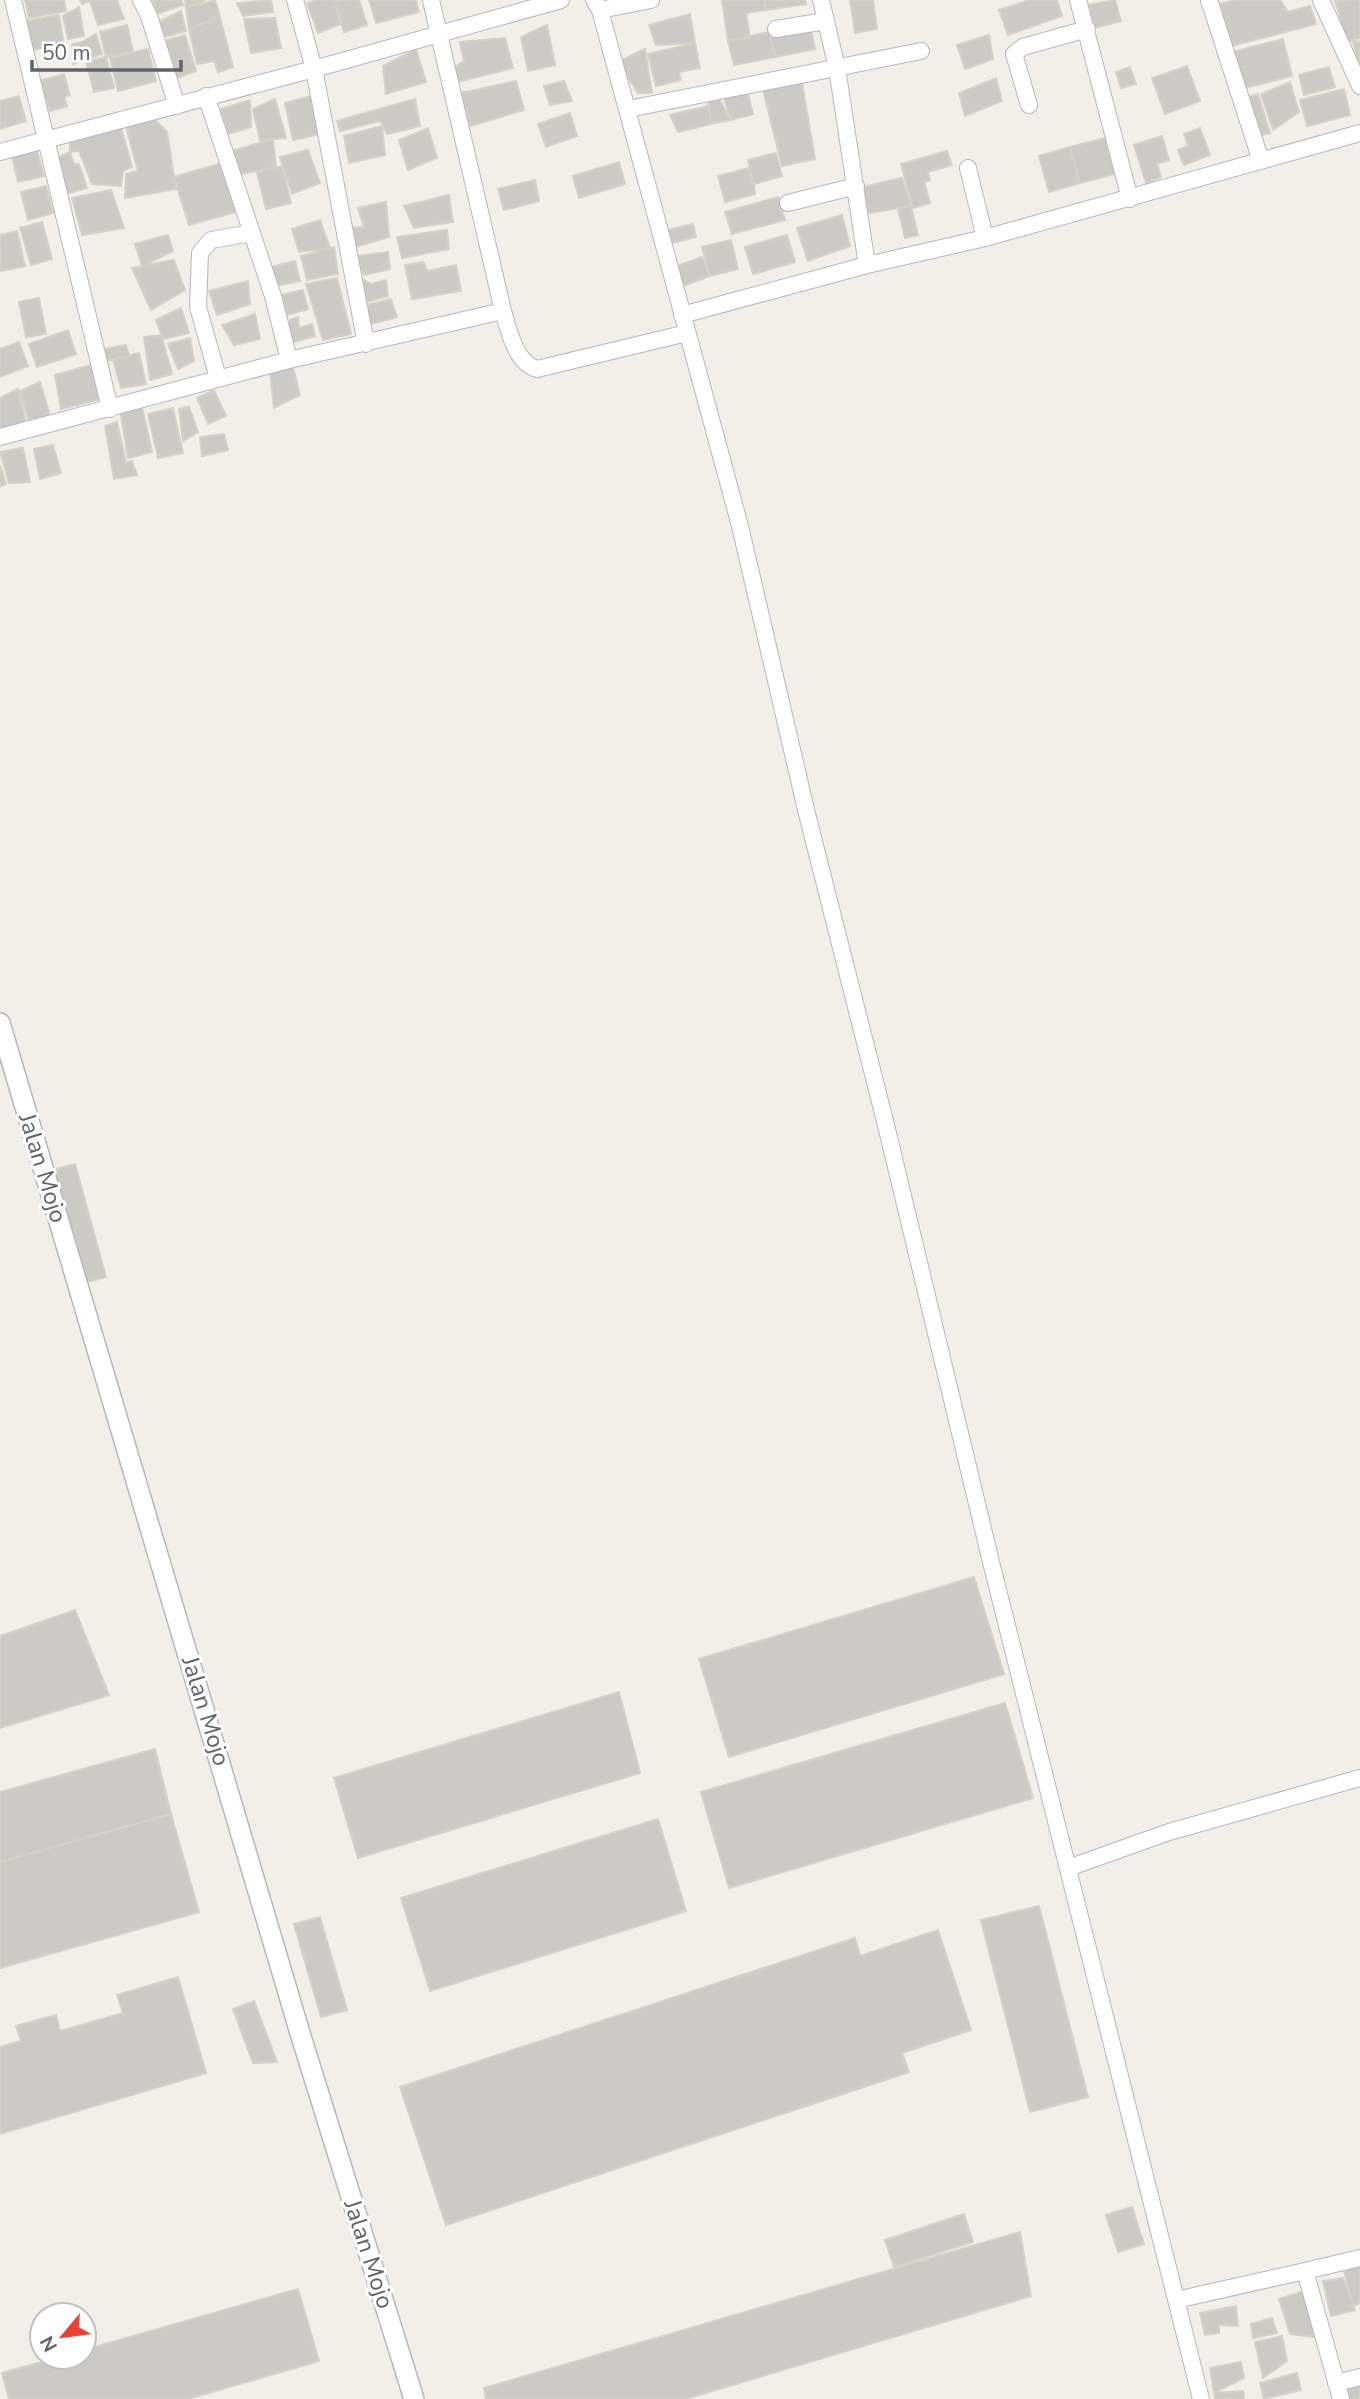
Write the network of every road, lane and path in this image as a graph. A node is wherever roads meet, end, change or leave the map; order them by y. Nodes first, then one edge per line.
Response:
1 (13, 0) edge
2 (141, 0) edge
3 (295, 0) edge
4 (431, 0) edge
5 (561, 0) edge
6 (651, 0) edge
7 (821, 0) edge
8 (1078, 0) edge
9 (1209, 0) edge
10 (1321, 0) edge
11 (597, 5) edge
12 (825, 21) junction
13 (776, 29) dead end
14 (1087, 29) junction
15 (437, 33) junction
16 (920, 51) dead end
17 (837, 68) junction
18 (314, 69) junction
19 (1360, 86) edge
20 (206, 96) junction
21 (1029, 105) dead end
22 (177, 106) junction
23 (628, 109) junction
24 (1360, 133) edge
25 (46, 140) junction
26 (0, 152) edge
27 (1261, 161) junction
28 (968, 168) dead end
29 (856, 186) junction
30 (1130, 199) junction
31 (788, 204) dead end
32 (251, 233) junction
33 (985, 238) junction
34 (867, 265) junction
35 (503, 311) junction
36 (682, 315) junction
37 (687, 333) junction
38 (366, 344) junction
39 (289, 360) junction
40 (218, 378) junction
41 (110, 409) junction
42 (0, 437) edge
43 (0, 1023) edge
44 (1360, 1778) edge
45 (1068, 1868) junction
46 (1360, 2258) edge
47 (1305, 2271) junction
48 (1176, 2300) junction
49 (1360, 2377) edge
50 (1339, 2391) edge
51 (414, 2399) edge
52 (1201, 2399) edge

1 - 25 street
2 - 22 street
3 - 18 street
4 - 15 street
5 - 15 street
6 - 11 street
7 - 12 street
8 - 14 street
9 - 27 street
10 - 19 street
11 - 23 street
12 - 13 street
12 - 17 street
14 - 21 street
14 - 30 street
15 - 18 street
15 - 35 street
16 - 17 street
17 - 23 street
17 - 29 street
18 - 20 street
18 - 38 street
20 - 22 street
20 - 32 street
22 - 25 street
23 - 36 street
24 - 27 street
25 - 26 street
25 - 41 street
27 - 30 street
28 - 33 street
29 - 31 street
29 - 34 street
30 - 33 street
32 - 39 street
32 - 40 street
33 - 34 street
34 - 36 street
35 - 37 street
35 - 38 street
36 - 37 street
37 - 45 street
38 - 39 street
39 - 40 street
40 - 41 street
41 - 42 street
43 - 51 street, Jalan Mojo
44 - 45 street
45 - 48 street
46 - 47 street
47 - 48 street
47 - 50 street
48 - 52 street
49 - 50 street

